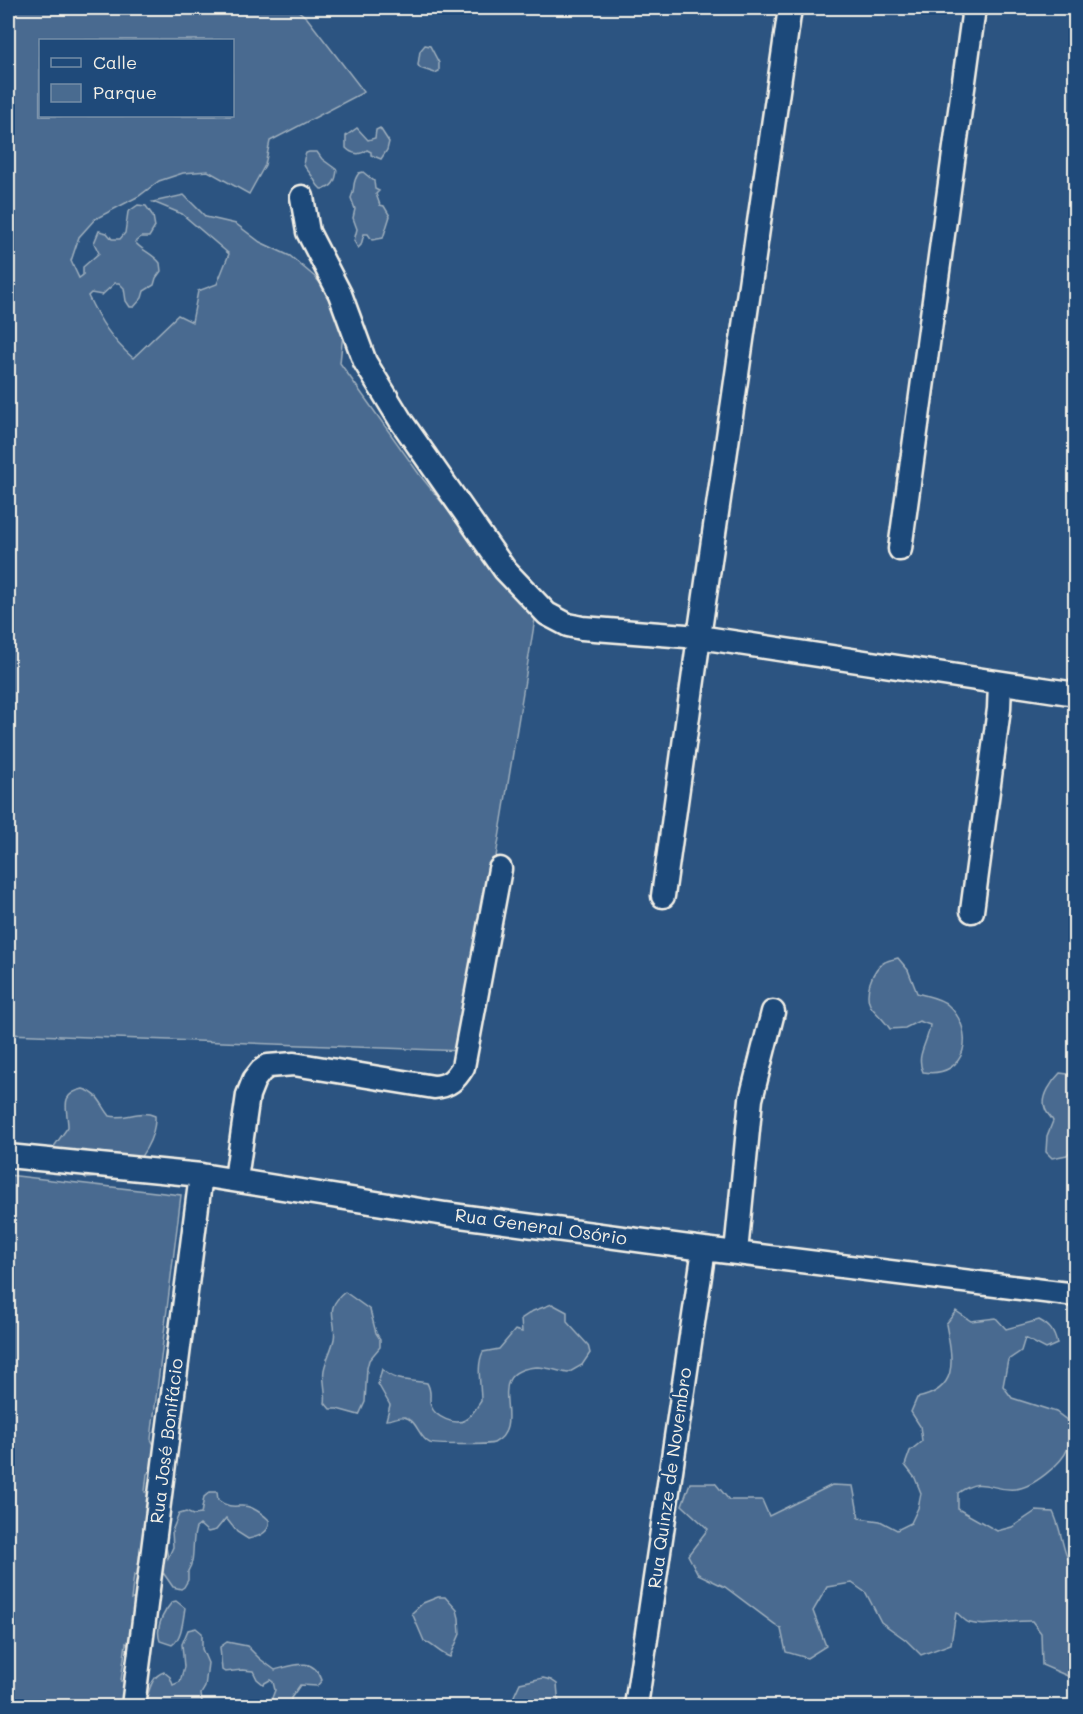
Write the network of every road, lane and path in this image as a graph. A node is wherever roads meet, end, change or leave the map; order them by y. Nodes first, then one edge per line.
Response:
1 (790, 8) edge
2 (974, 8) edge
3 (302, 198) dead end
4 (900, 549) dead end
5 (699, 637) junction
6 (1000, 683) junction
7 (1076, 694) edge
8 (500, 869) dead end
9 (663, 896) dead end
10 (972, 911) dead end
11 (773, 1012) dead end
12 (8, 1156) edge
13 (201, 1174) junction
14 (236, 1179) junction
15 (704, 1249) junction
16 (736, 1252) junction
17 (1076, 1295) edge
18 (133, 1707) edge
19 (636, 1707) edge

1 - 5 street
2 - 4 street
3 - 5 street
5 - 6 street
5 - 9 street
6 - 7 street
6 - 10 street
8 - 14 street
11 - 16 street
12 - 13 street, Rua General Osório
13 - 14 street, Rua General Osório
13 - 18 street, Rua José Bonifácio
14 - 15 street, Rua General Osório
15 - 16 street, Rua General Osório
15 - 19 street, Rua Quinze de Novembro
16 - 17 street, Rua General Osório

